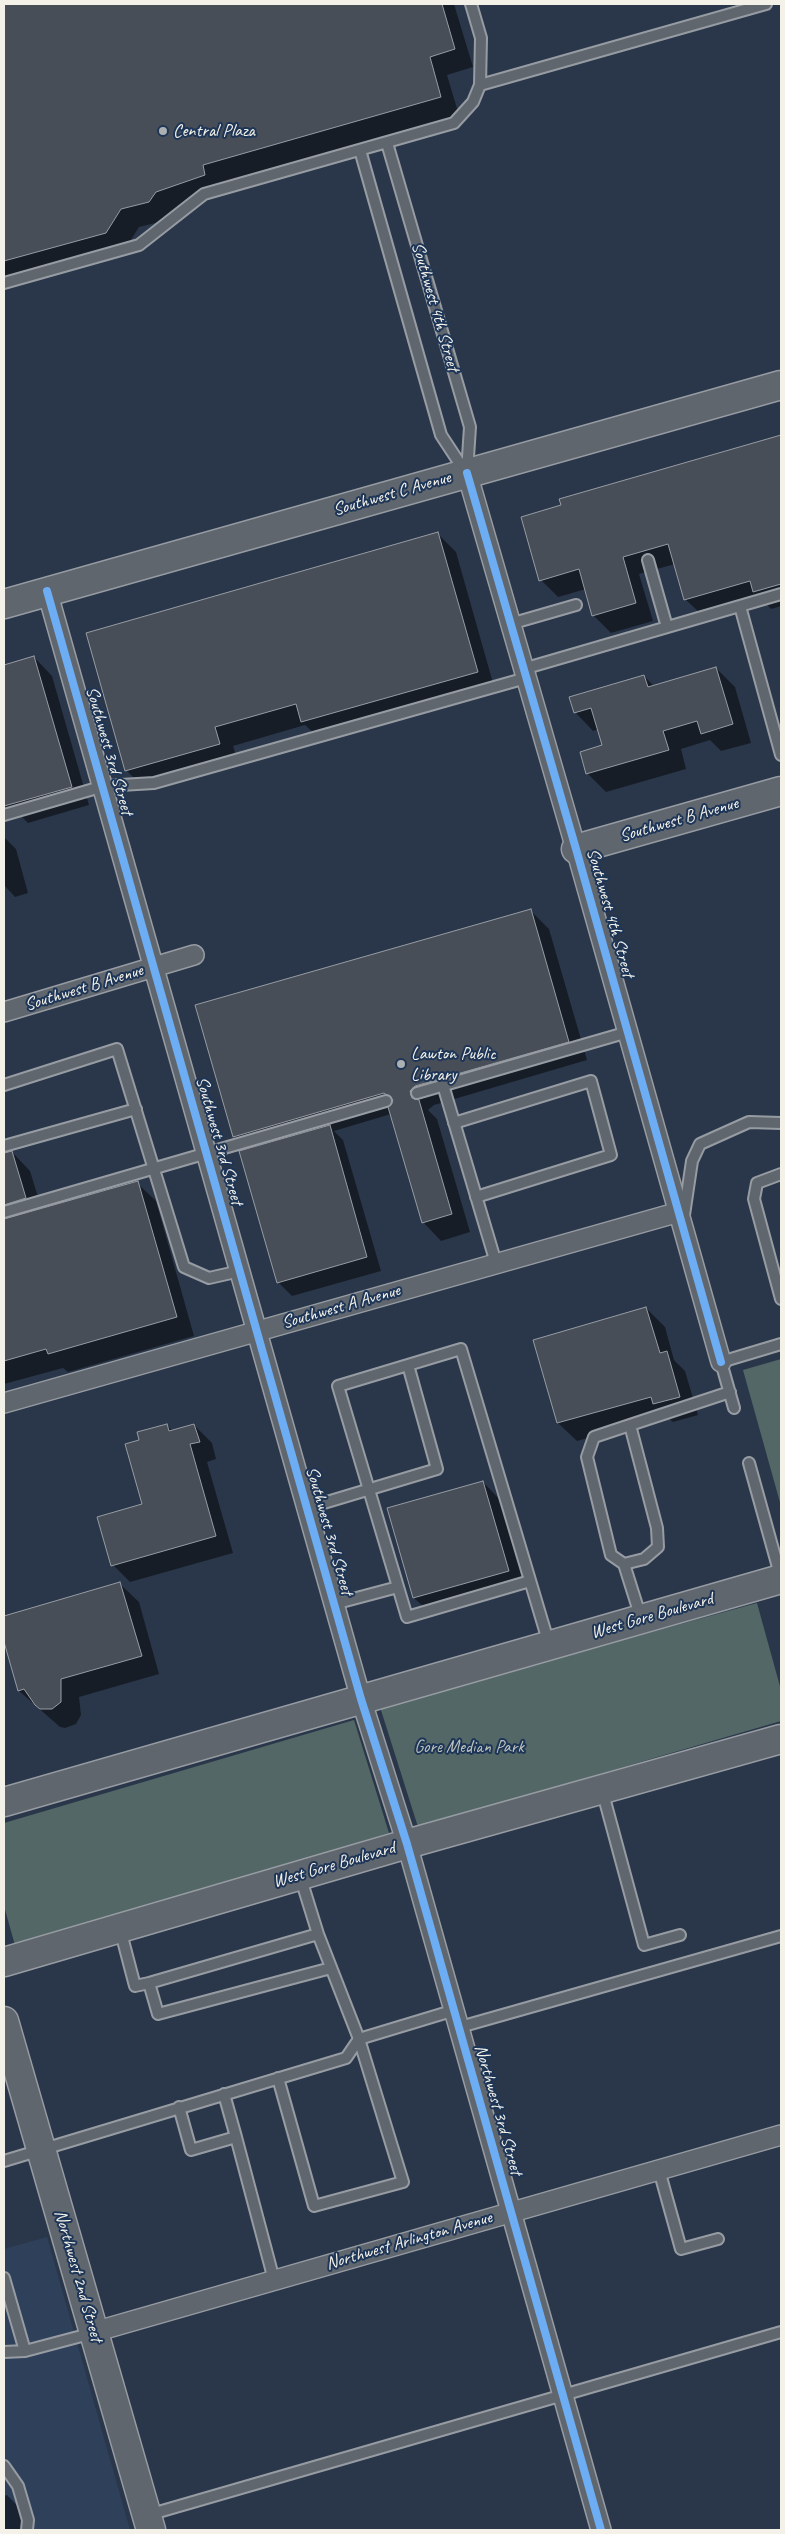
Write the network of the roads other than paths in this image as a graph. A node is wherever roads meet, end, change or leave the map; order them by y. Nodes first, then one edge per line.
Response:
1 (471, 4) edge
2 (766, 4) edge
3 (480, 86) junction
4 (388, 143) junction
5 (360, 150) junction
6 (4, 283) edge
7 (781, 385) edge
8 (467, 473) junction
9 (648, 560) dead end
10 (48, 591) junction
11 (781, 594) edge
12 (4, 604) edge
13 (576, 605) dead end
14 (740, 606) junction
15 (510, 624) junction
16 (667, 627) junction
17 (525, 673) junction
18 (781, 756) edge
19 (104, 786) junction
20 (781, 791) edge
21 (4, 815) edge
22 (576, 848) junction
23 (194, 955) dead end
24 (154, 967) junction
25 (4, 1012) edge
26 (628, 1032) junction
27 (4, 1085) edge
28 (442, 1086) junction
29 (417, 1093) dead end
30 (386, 1101) dead end
31 (136, 1109) junction
32 (454, 1123) junction
33 (781, 1123) edge
34 (4, 1146) edge
35 (207, 1153) junction
36 (155, 1170) junction
37 (781, 1174) edge
38 (476, 1197) junction
39 (4, 1212) edge
40 (681, 1218) junction
41 (496, 1263) junction
42 (240, 1271) junction
43 (781, 1299) edge
44 (257, 1330) junction
45 (781, 1344) edge
46 (721, 1362) junction
47 (408, 1365) junction
48 (730, 1392) junction
49 (4, 1403) edge
50 (734, 1408) dead end
51 (630, 1425) junction
52 (749, 1463) dead end
53 (368, 1489) junction
54 (307, 1508) junction
55 (624, 1564) junction
56 (781, 1579) edge
57 (530, 1581) junction
58 (398, 1587) junction
59 (334, 1604) junction
60 (642, 1619) junction
61 (550, 1645) junction
62 (361, 1699) junction
63 (781, 1739) edge
64 (602, 1789) junction
65 (4, 1802) edge
66 (407, 1844) junction
67 (300, 1876) junction
68 (119, 1928) junction
69 (318, 1934) junction
70 (680, 1935) dead end
71 (781, 1936) edge
72 (4, 1962) edge
73 (331, 1968) junction
74 (149, 1983) junction
75 (457, 2019) junction
76 (4, 2021) edge
77 (359, 2039) junction
78 (278, 2078) junction
79 (224, 2094) junction
80 (179, 2107) junction
81 (781, 2135) edge
82 (236, 2137) junction
83 (41, 2150) junction
84 (4, 2162) edge
85 (659, 2170) junction
86 (511, 2211) junction
87 (718, 2239) dead end
88 (4, 2278) edge
89 (274, 2280) junction
90 (94, 2332) junction
91 (781, 2332) edge
92 (25, 2351) junction
93 (4, 2352) edge
94 (563, 2394) junction
95 (4, 2466) edge
96 (149, 2523) edge
97 (27, 2530) edge
98 (602, 2530) edge

1 - 3 lane
2 - 3 lane
3 - 4 lane
4 - 5 lane
4 - 8 lane, Southwest 4th Street
5 - 6 lane
5 - 8 lane, Southwest 4th Street
7 - 8 main road, Southwest C Avenue
8 - 10 main road, Southwest C Avenue
8 - 15 street, Southwest 4th Street
9 - 16 lane
10 - 12 main road, Southwest C Avenue
10 - 19 street, Southwest 3rd Street
11 - 14 lane
13 - 15 lane
14 - 16 lane
14 - 18 lane
15 - 17 street, Southwest 4th Street
16 - 17 lane
17 - 19 lane
17 - 22 street, Southwest 4th Street
19 - 21 lane
19 - 24 street, Southwest 3rd Street
20 - 22 main road, Southwest B Avenue
22 - 26 street, Southwest 4th Street
23 - 24 street, Southwest B Avenue
24 - 25 street, Southwest B Avenue
24 - 35 street, Southwest 3rd Street
26 - 28 lane
26 - 40 street, Southwest 4th Street
27 - 31 lane
28 - 29 lane
28 - 32 lane
30 - 35 lane
31 - 34 lane
31 - 36 lane
32 - 38 lane
32 - 38 lane
33 - 40 lane
35 - 36 lane
35 - 42 street, Southwest 3rd Street
36 - 39 lane
36 - 42 lane
37 - 43 lane
38 - 41 lane
40 - 41 street, Southwest A Avenue
40 - 46 street, Southwest 4th Street
41 - 44 street, Southwest A Avenue
42 - 44 street, Southwest 3rd Street
44 - 49 street, Southwest A Avenue
44 - 54 street, Southwest 3rd Street
45 - 46 lane
46 - 48 lane
47 - 53 lane
47 - 53 lane
47 - 57 lane
48 - 50 lane
48 - 51 lane
51 - 55 lane
51 - 55 lane
52 - 56 lane
53 - 54 lane
53 - 58 lane
54 - 59 street, Southwest 3rd Street
55 - 60 lane
56 - 60 main road, West Gore Boulevard
57 - 58 lane
57 - 61 lane
58 - 59 lane
59 - 62 street, Southwest 3rd Street
60 - 61 main road, West Gore Boulevard
61 - 62 main road, West Gore Boulevard
62 - 65 main road, West Gore Boulevard
62 - 66 street, Northwest 3rd Street
63 - 64 main road, West Gore Boulevard
64 - 66 main road, West Gore Boulevard
64 - 70 lane
66 - 67 main road, West Gore Boulevard
66 - 75 street, Northwest 3rd Street
67 - 68 main road, West Gore Boulevard
67 - 69 lane
68 - 72 main road, West Gore Boulevard
68 - 74 lane
69 - 73 lane
69 - 74 lane
71 - 75 lane
73 - 74 lane
73 - 77 lane
75 - 77 lane
75 - 86 street, Northwest 3rd Street
76 - 83 main road, Northwest 2nd Street
77 - 78 lane
77 - 78 lane
78 - 79 lane
79 - 80 lane
79 - 82 lane
80 - 82 lane
80 - 83 lane
81 - 85 street, Northwest Arlington Avenue
82 - 89 lane
83 - 84 lane
83 - 90 main road, Northwest 2nd Street
85 - 86 street, Northwest Arlington Avenue
85 - 87 lane
86 - 89 street, Northwest Arlington Avenue
86 - 94 street, Northwest 3rd Street
88 - 92 lane
89 - 90 street, Northwest Arlington Avenue
90 - 92 lane
90 - 96 main road, Northwest 2nd Street
91 - 94 lane
92 - 93 lane
94 - 96 lane
94 - 98 street, Northwest 3rd Street
95 - 97 lane

